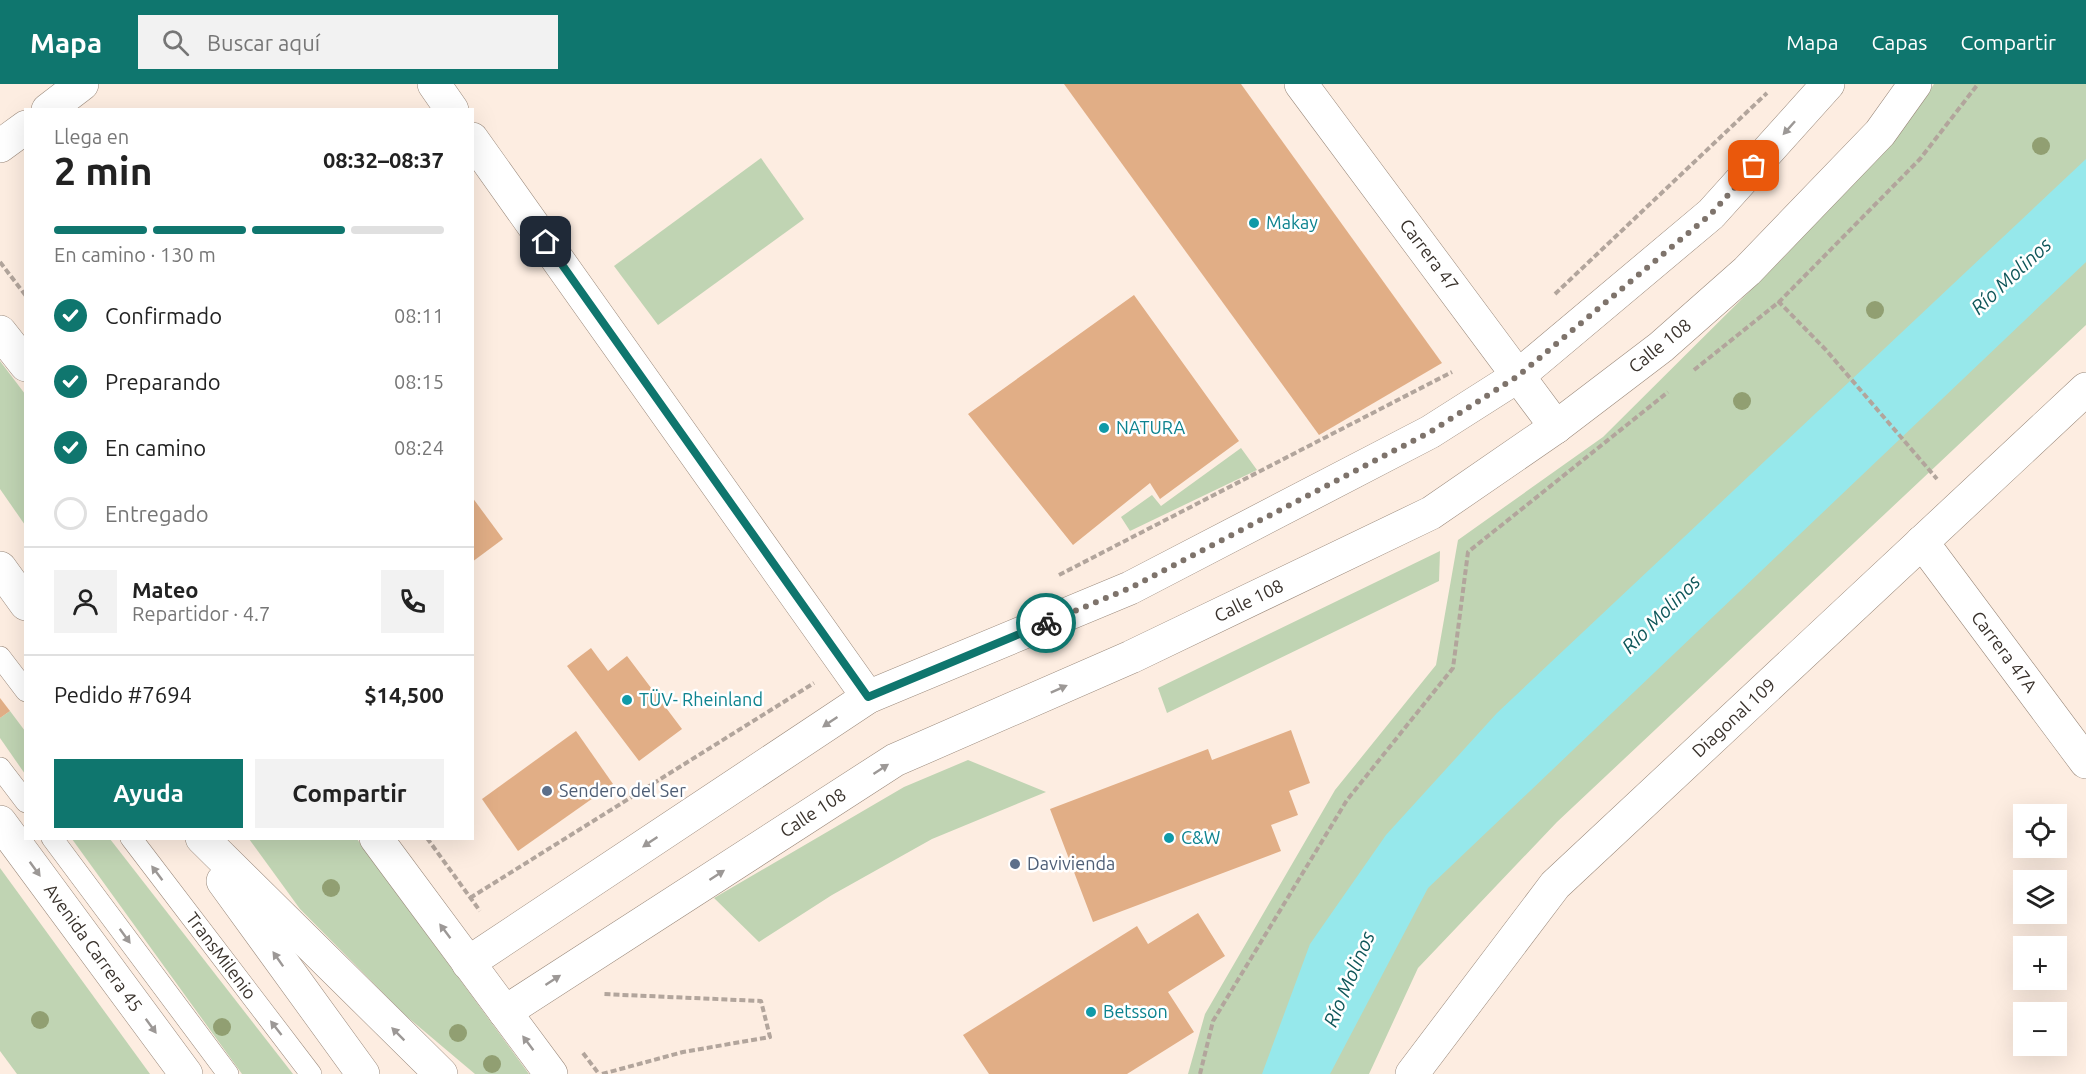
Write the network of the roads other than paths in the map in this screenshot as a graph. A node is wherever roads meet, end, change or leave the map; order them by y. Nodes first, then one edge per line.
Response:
1 (82, 84) edge
2 (434, 84) edge
3 (1301, 84) edge
4 (1827, 84) edge
5 (1915, 84) edge
6 (51, 108) edge
7 (451, 108) edge
8 (24, 128) edge
9 (474, 142) edge
10 (0, 146) edge
11 (0, 332) edge
12 (24, 362) edge
13 (1518, 376) junction
14 (2086, 389) edge
15 (1556, 427) junction
16 (1922, 542) junction
17 (0, 568) edge
18 (24, 601) edge
19 (0, 657) edge
20 (24, 688) edge
21 (868, 697) junction
22 (2086, 762) edge
23 (0, 768) edge
24 (24, 799) edge
25 (0, 822) edge
26 (53, 840) edge
27 (133, 840) edge
28 (193, 840) edge
29 (204, 840) edge
30 (377, 840) edge
31 (468, 963) junction
32 (505, 1012) junction
33 (186, 1074) edge
34 (228, 1074) edge
35 (311, 1074) edge
36 (363, 1074) edge
37 (441, 1074) edge
38 (551, 1074) edge
39 (1412, 1074) edge

1 - 6 main road
2 - 7 main road
3 - 13 main road, Carrera 47
4 -> 13 main road
5 - 15 main road, Calle 108
8 - 10 main road
9 - 21 main road
11 - 12 main road
13 - 15 main road, Carrera 47
13 - 21 main road
14 - 16 main road, Diagonal 109
32 -> 15 main road, Calle 108
16 - 22 main road, Carrera 47A
16 - 39 main road, Diagonal 109
17 - 18 main road
19 - 20 lane
21 -> 31 main road
23 - 24 lane
25 -> 33 main road, Avenida Carrera 45
26 -> 34 lane
35 -> 27 lane, TransMilenio
36 -> 28 main road
37 -> 29 main road
31 -> 30 main road
31 - 32 main road
38 -> 32 main road

